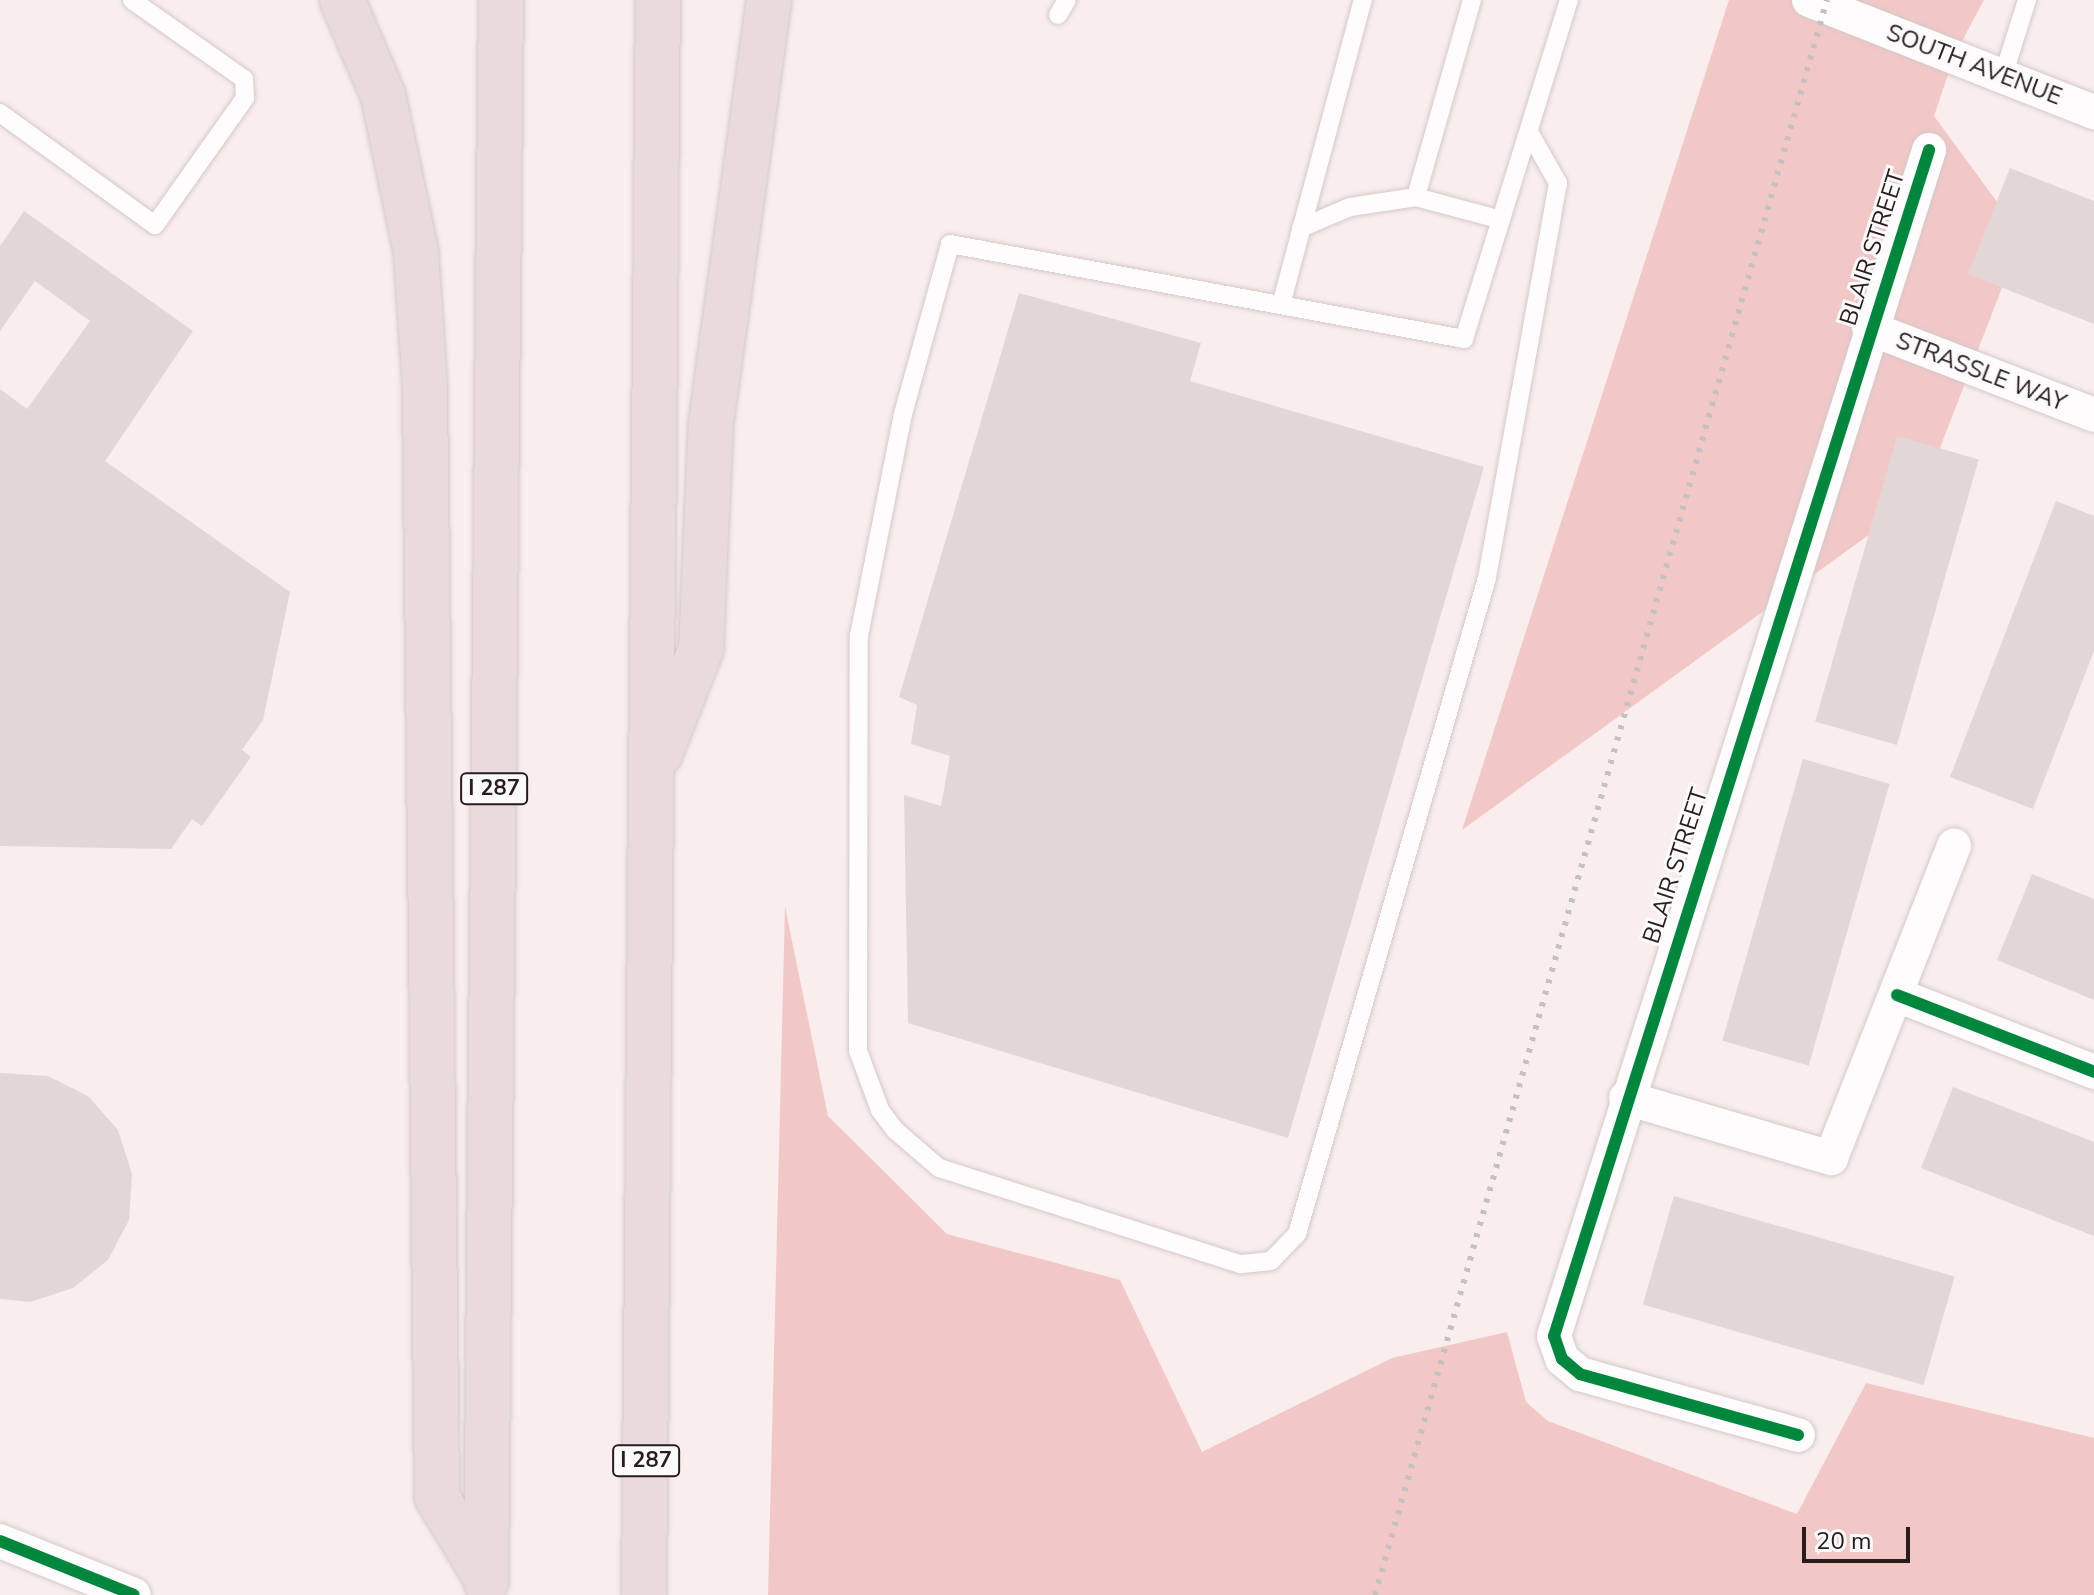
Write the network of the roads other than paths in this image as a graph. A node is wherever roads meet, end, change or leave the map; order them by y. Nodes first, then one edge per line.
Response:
1 (132, 0) edge
2 (342, 0) edge
3 (501, 0) edge
4 (658, 0) edge
5 (769, 0) edge
6 (1363, 0) edge
7 (1472, 0) edge
8 (1569, 0) edge
9 (1809, 0) edge
10 (2027, 0) edge
11 (2003, 76) junction
12 (2094, 112) edge
13 (0, 113) edge
14 (1529, 132) junction
15 (1929, 150) dead end
16 (1416, 197) junction
17 (1501, 220) junction
18 (1301, 228) junction
19 (1281, 305) junction
20 (1869, 328) junction
21 (2094, 415) edge
22 (649, 780) junction
23 (1954, 845) dead end
24 (1897, 995) junction
25 (2094, 1072) edge
26 (1626, 1098) junction
27 (1798, 1435) dead end
28 (0, 1541) edge
29 (486, 1586) edge
30 (134, 1595) edge
31 (644, 1595) edge

1 - 13 lane
2 - 29 highway
3 - 29 highway, I 287
4 - 22 highway, I 287
5 - 22 highway
6 - 18 lane
7 - 16 lane
8 - 14 lane
9 - 11 street, SOUTH AVENUE
10 - 11 lane
11 - 12 street, SOUTH AVENUE
14 - 17 lane
14 - 19 lane
15 - 20 street, BLAIR STREET
16 - 17 lane
16 - 18 lane
17 - 19 lane
18 - 19 lane
20 - 21 street, STRASSLE WAY
20 - 26 street, BLAIR STREET
22 - 31 highway, I 287
23 - 24 street
24 - 25 street
24 - 26 street
26 - 27 street, BLAIR STREET
28 - 30 street

